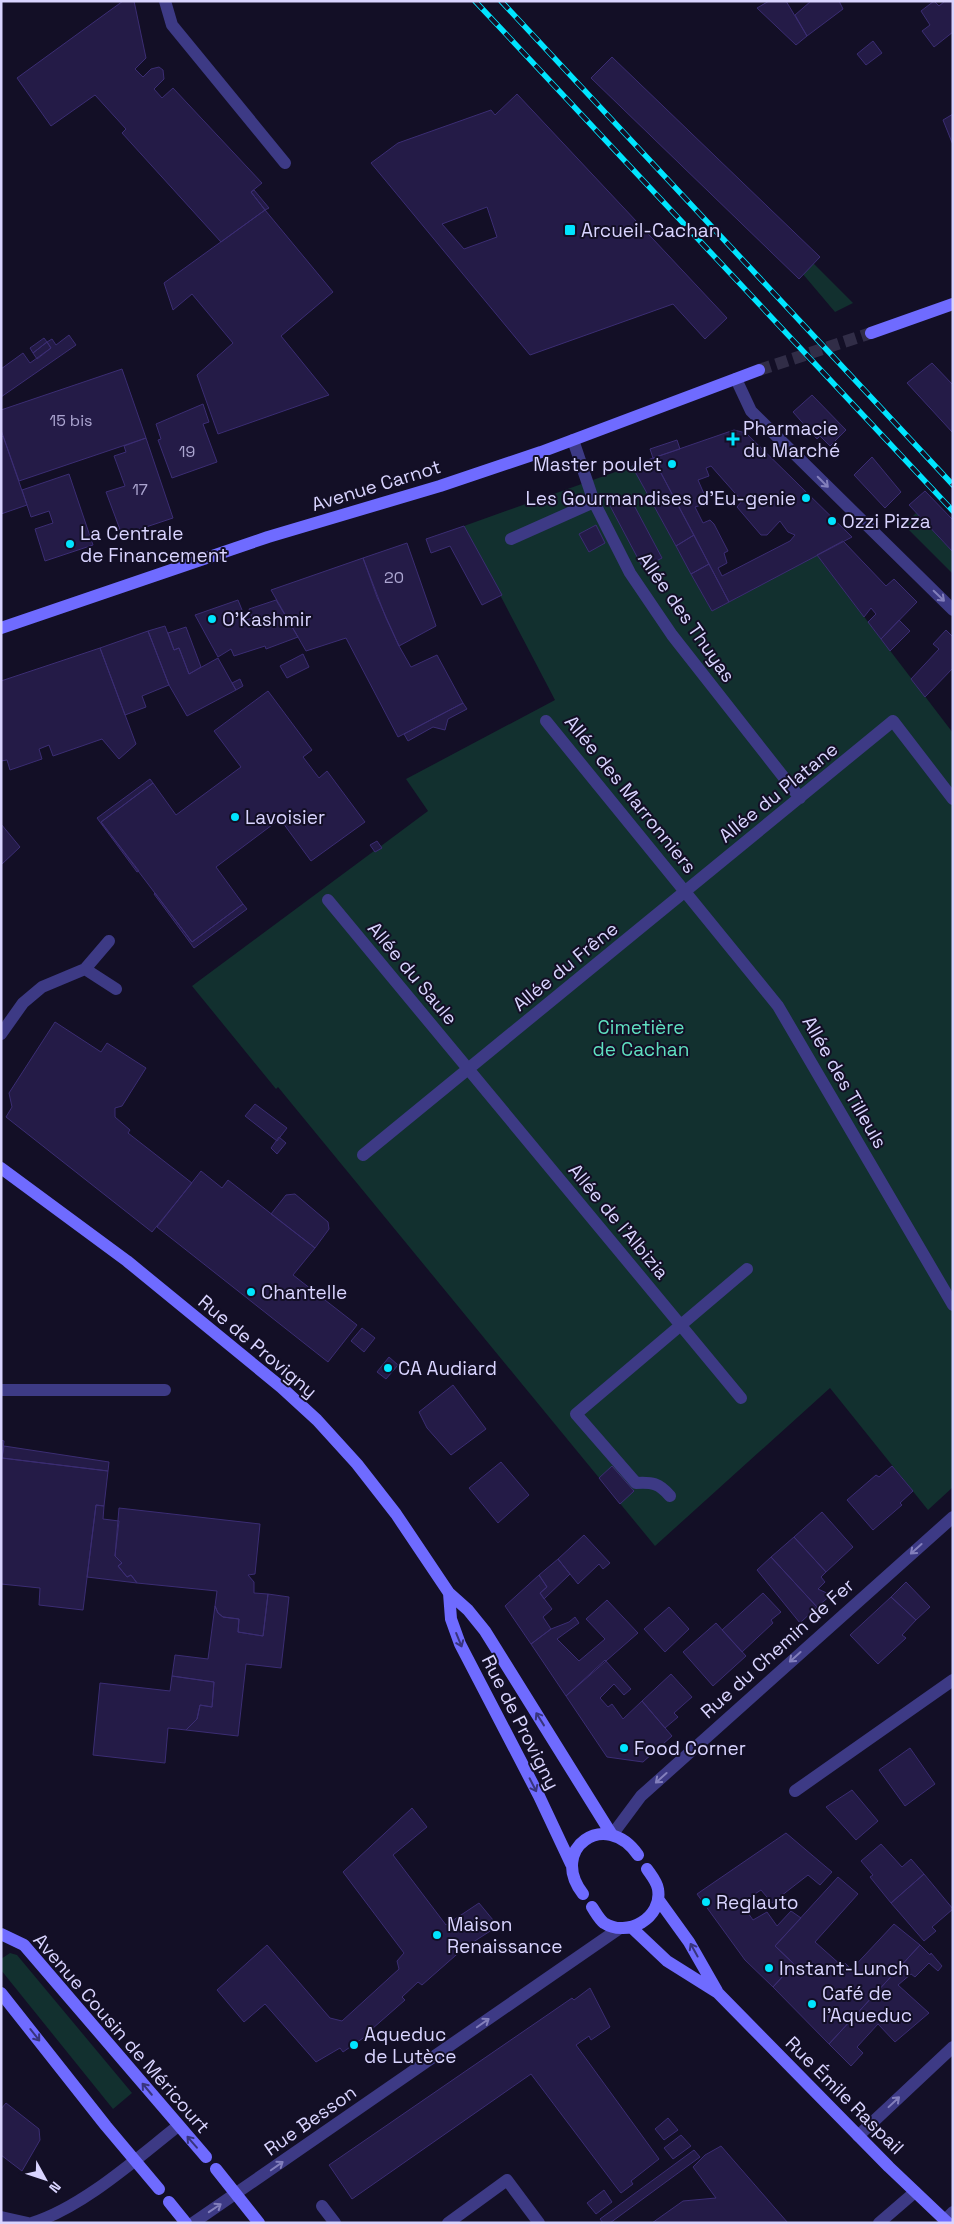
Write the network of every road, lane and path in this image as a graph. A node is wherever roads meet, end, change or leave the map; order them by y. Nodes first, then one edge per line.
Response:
1 (165, 1) edge
2 (285, 163) dead end
3 (953, 304) edge
4 (871, 333) tunnel mouth
5 (759, 370) tunnel mouth
6 (736, 379) junction
7 (573, 440) junction
8 (594, 502) junction
9 (511, 539) dead end
10 (953, 610) edge
11 (1, 628) edge
12 (546, 721) dead end
13 (800, 798) junction
14 (953, 799) edge
15 (686, 892) junction
16 (328, 900) dead end
17 (109, 941) dead end
18 (86, 969) junction
19 (116, 989) dead end
20 (1, 1034) edge
21 (468, 1069) junction
22 (363, 1155) dead end
23 (1, 1168) edge
24 (747, 1270) dead end
25 (953, 1305) edge
26 (681, 1325) junction
27 (1, 1390) edge
28 (165, 1390) dead end
29 (741, 1398) dead end
30 (670, 1496) dead end
31 (953, 1517) edge
32 (449, 1593) junction
33 (953, 1680) edge
34 (795, 1791) dead end
35 (612, 1834) junction
36 (638, 1855) dead end
37 (571, 1864) junction
38 (647, 1869) dead end
39 (583, 1894) dead end
40 (658, 1900) junction
41 (592, 1907) dead end
42 (626, 1927) junction
43 (3, 1937) edge
44 (718, 1993) junction
45 (2, 1997) edge
46 (953, 2047) edge
47 (178, 2126) junction
48 (858, 2136) junction
49 (206, 2157) dead end
50 (135, 2160) junction
51 (216, 2169) dead end
52 (160, 2190) dead end
53 (915, 2192) junction
54 (237, 2193) junction
55 (169, 2202) dead end
56 (322, 2206) dead end
57 (1, 2217) edge
58 (949, 2218) edge
59 (28, 2223) edge
60 (32, 2223) edge
61 (186, 2223) edge
62 (193, 2223) edge
63 (259, 2223) edge
64 (335, 2223) edge
65 (448, 2223) edge
66 (539, 2223) edge
67 (879, 2223) edge

1 - 2 street
3 - 4 street
5 - 6 street, Avenue Carnot
6 - 7 street, Avenue Carnot
6 -> 10 street
7 - 8 street, Allée des Thuyas
7 - 11 street, Avenue Carnot
8 - 9 street
8 - 13 street, Allée des Thuyas
12 - 15 street, Allée des Marronniers
13 - 14 street, Allée du Platane
13 - 15 street, Allée du Platane
15 - 21 street, Allée du Frêne
15 - 25 street, Allée des Tilleuls
16 - 21 street, Allée du Saule
17 - 18 street
18 - 19 street
18 - 20 street
21 - 22 street, Allée du Frêne
21 - 26 street, Allée de l'Albizia
23 - 32 street, Rue de Provigny
24 - 26 street
26 - 29 street, Allée de l'Albizia
26 - 30 street
27 - 28 street
31 -> 35 street, Rue du Chemin de Fer
35 -> 32 street, Rue de Provigny
32 -> 37 street, Rue de Provigny
33 - 34 street
35 - 36 street
35 - 37 street
37 - 39 street, Rue de Provigny
38 - 40 street
40 - 42 street
44 -> 40 street, Rue Émile Raspail
41 - 42 street, Rue Émile Raspail
42 - 44 street, Rue Émile Raspail
54 -> 42 street, Rue Besson
47 -> 43 street, Avenue Cousin de Méricourt
44 - 48 street, Rue Émile Raspail
45 -> 50 street
48 -> 46 street
49 -> 47 street, Avenue Cousin de Méricourt
47 - 50 street
48 - 53 street, Rue Émile Raspail
50 - 52 street
50 - 60 street
51 - 54 street
53 - 58 street, Rue Émile Raspail
53 - 67 street
62 -> 54 street, Rue Besson
54 - 63 street
55 - 61 street
56 - 64 street
57 - 59 street
65 - 66 street

